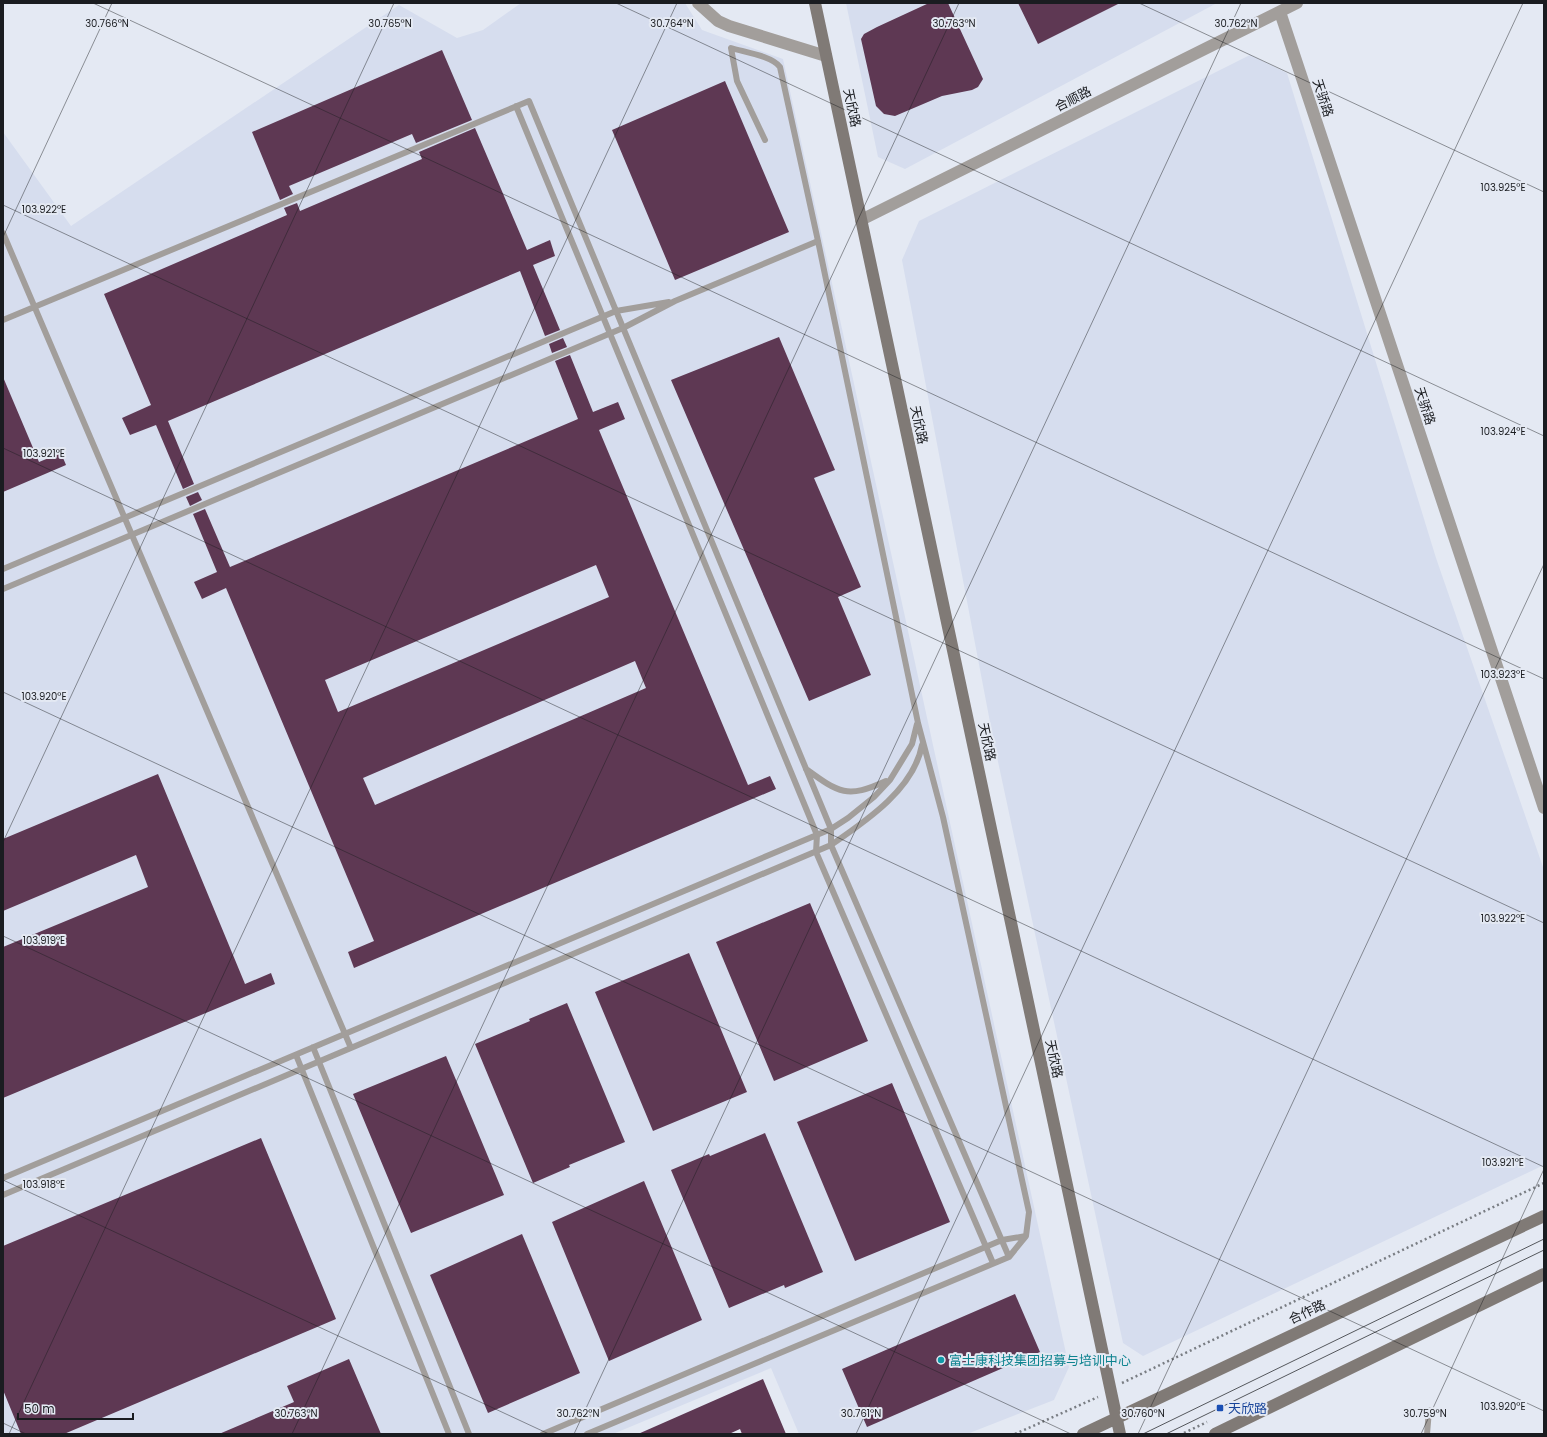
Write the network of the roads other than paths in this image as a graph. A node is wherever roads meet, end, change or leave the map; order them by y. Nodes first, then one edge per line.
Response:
1 (698, 3) edge
2 (815, 3) edge
3 (1297, 3) edge
4 (1280, 12) junction
5 (826, 56) junction
6 (516, 106) junction
7 (764, 140) dead end
8 (861, 220) junction
9 (3, 233) edge
10 (818, 241) junction
11 (675, 301) junction
12 (34, 307) junction
13 (616, 311) junction
14 (603, 316) junction
15 (3, 320) edge
16 (623, 328) junction
17 (610, 333) junction
18 (125, 518) junction
19 (132, 535) junction
20 (3, 569) edge
21 (3, 589) edge
22 (918, 723) junction
23 (806, 769) junction
24 (890, 780) junction
25 (1544, 808) edge
26 (831, 829) junction
27 (817, 835) junction
28 (831, 845) junction
29 (816, 852) junction
30 (345, 1034) junction
31 (313, 1047) junction
32 (351, 1048) junction
33 (296, 1055) junction
34 (319, 1062) junction
35 (301, 1069) junction
36 (3, 1178) edge
37 (3, 1195) edge
38 (1544, 1216) edge
39 (1026, 1236) junction
40 (1002, 1240) junction
41 (986, 1246) junction
42 (1009, 1257) junction
43 (993, 1264) junction
44 (1544, 1274) edge
45 (1429, 1410) dead end
46 (1116, 1417) junction
47 (449, 1434) edge
48 (469, 1434) edge
49 (544, 1434) edge
50 (587, 1434) edge
51 (1082, 1434) edge
52 (1120, 1434) edge
53 (1215, 1434) edge
54 (1427, 1434) edge

1 - 5 street
2 - 5 street, 天欣路
3 - 4 street, 合顺路
4 - 8 street, 合顺路
4 - 25 street, 天骄路
5 - 8 street, 天欣路
6 - 12 lane
6 - 13 lane
6 - 14 lane
7 - 10 lane
8 - 46 street, 天欣路
9 - 12 lane
10 - 11 lane
10 - 22 lane
11 - 13 lane
11 - 16 lane
12 - 15 lane
12 - 18 lane
13 - 14 lane
13 - 16 lane
14 - 17 lane
14 - 18 lane
16 - 17 lane
16 - 23 lane
17 - 19 lane
17 - 27 lane
18 - 19 lane
18 - 20 lane
19 - 21 lane
19 - 30 lane
22 - 24 lane
22 - 28 lane
22 - 39 lane
23 - 24 lane
23 - 26 lane
24 - 26 lane
26 - 27 lane
26 - 28 lane
27 - 29 lane
27 - 30 lane
28 - 29 lane
28 - 40 lane
29 - 32 lane
29 - 41 lane
30 - 31 lane
30 - 32 lane
31 - 33 lane
31 - 34 lane
32 - 34 lane
33 - 35 lane
33 - 36 lane
34 - 35 lane
34 - 48 lane
35 - 37 lane
35 - 47 lane
38 - 46 street, 合作路
39 - 40 lane
39 - 42 lane
40 - 41 lane
40 - 42 lane
41 - 43 lane
41 - 49 lane
42 - 43 lane
43 - 50 lane
44 - 53 street
45 - 54 lane
46 - 51 street, 合作路
46 - 52 street, 天欣路

